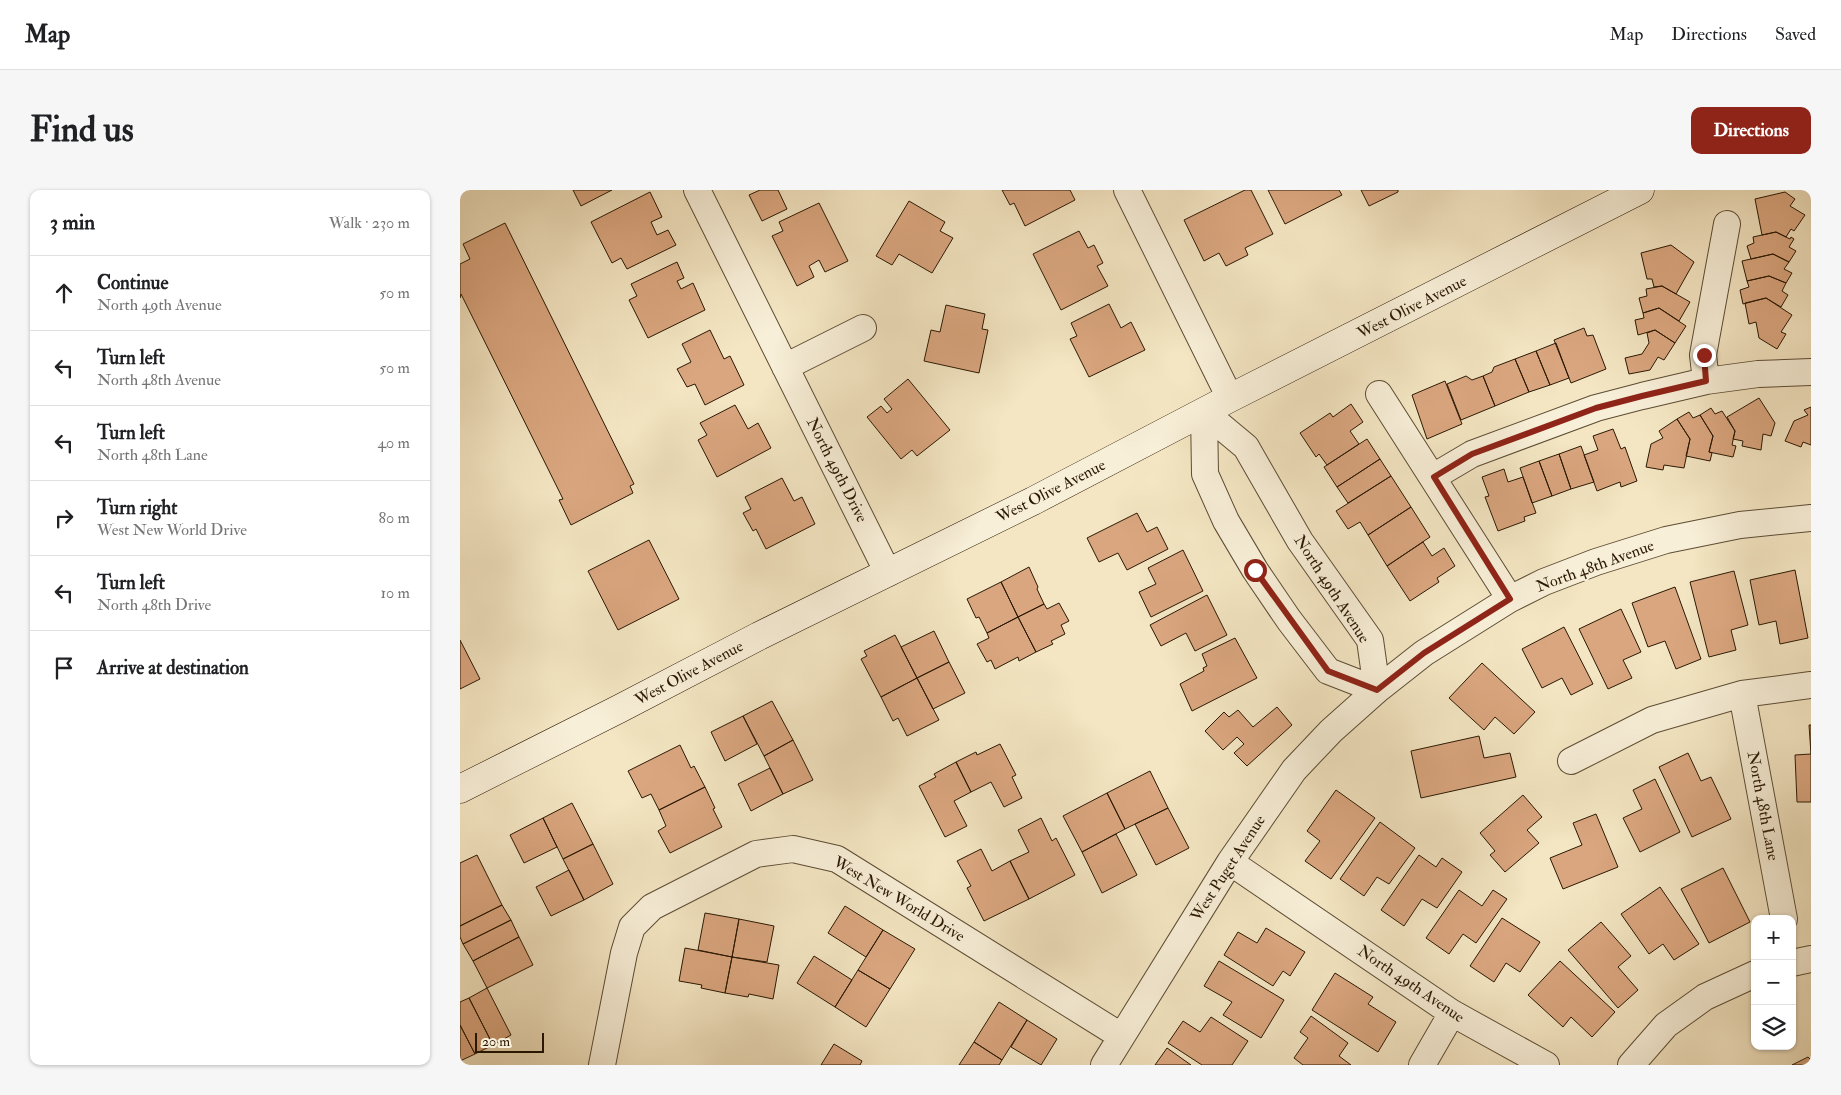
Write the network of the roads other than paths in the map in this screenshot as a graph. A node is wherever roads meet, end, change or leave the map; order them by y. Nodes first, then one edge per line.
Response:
1 (697, 190) edge
2 (1128, 190) edge
3 (1640, 190) edge
4 (1727, 224) dead end
5 (864, 328) dead end
6 (785, 367) junction
7 (1811, 372) edge
8 (1706, 381) junction
9 (1379, 394) dead end
10 (1230, 398) junction
11 (1204, 412) junction
12 (1434, 477) junction
13 (1811, 518) edge
14 (888, 573) junction
15 (1510, 599) junction
16 (1811, 685) edge
17 (1377, 690) junction
18 (1742, 694) junction
19 (1571, 761) dead end
20 (460, 789) edge
21 (1230, 862) junction
22 (1783, 915) edge
23 (1811, 960) edge
24 (1796, 962) edge
25 (1751, 976) edge
26 (1452, 1013) junction
27 (1121, 1036) junction
28 (602, 1065) edge
29 (1104, 1065) edge
30 (1422, 1065) edge
31 (1546, 1065) edge
32 (1631, 1065) edge

1 - 6 street, North 49th Drive
2 - 10 street
3 - 10 main road, West Olive Avenue
4 - 8 street
5 - 6 street
6 - 14 street, North 49th Drive
7 - 8 street
8 - 12 street
9 - 12 street
10 - 11 main road, West Olive Avenue
11 - 14 main road, West Olive Avenue
11 - 17 street, North 49th Avenue
11 - 17 street
12 - 15 street
13 - 15 street, North 48th Avenue
14 - 20 main road, West Olive Avenue
15 - 17 street, North 48th Avenue
16 - 18 street
17 - 21 street, West Puget Avenue
18 - 19 street
18 - 22 street, North 48th Lane
21 - 26 street, North 49th Avenue
21 - 27 street, West Puget Avenue
23 - 24 street
25 - 32 street
26 - 30 street
26 - 31 street, North 49th Avenue
27 - 28 street, West New World Drive
27 - 29 street, West Puget Avenue

